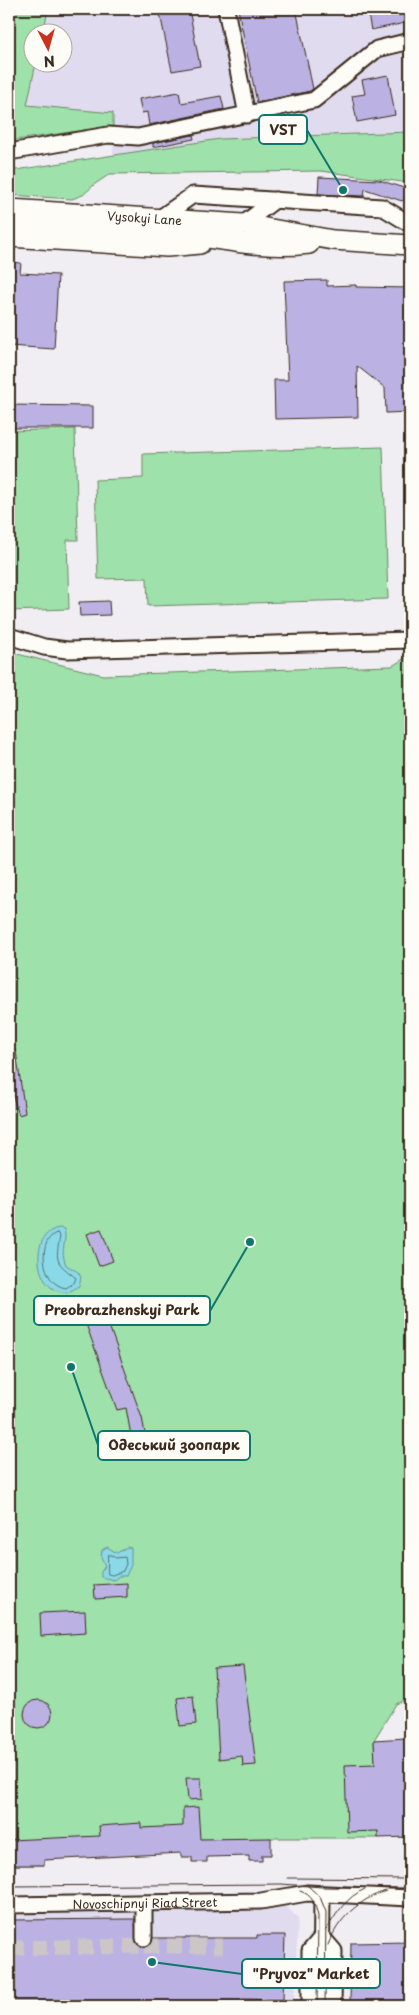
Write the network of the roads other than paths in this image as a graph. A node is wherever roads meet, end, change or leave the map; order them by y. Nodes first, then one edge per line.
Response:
1 (226, 9) edge
2 (410, 42) edge
3 (247, 114) junction
4 (9, 152) edge
5 (275, 200) junction
6 (9, 209) edge
7 (160, 218) junction
8 (9, 224) edge
9 (243, 224) junction
10 (410, 224) edge
11 (280, 231) junction
12 (9, 237) edge
13 (216, 240) junction
14 (333, 240) junction
15 (410, 245) edge
16 (9, 636) edge
17 (410, 640) edge
18 (9, 1895) edge
19 (322, 1895) junction
20 (280, 1896) junction
21 (410, 1898) edge
22 (144, 1903) junction
23 (9, 1905) edge
24 (322, 1936) junction
25 (144, 1938) tunnel mouth
26 (310, 2006) edge
27 (321, 2006) edge
28 (333, 2006) edge

1 - 3 street
2 - 3 street
3 - 4 street
5 - 7 street
5 - 9 street
5 - 10 street
6 - 7 main road, Vysokyi Lane
7 - 9 main road, Vysokyi Lane
8 - 13 main road, Vysokyi Lane
9 - 11 main road, Vysokyi Lane
11 - 13 main road, Vysokyi Lane
11 - 14 main road, Vysokyi Lane
12 - 13 main road, Vysokyi Lane
13 - 14 main road, Vysokyi Lane
14 - 15 main road, Vysokyi Lane
16 - 17 street
18 - 20 street, Novoschipnyi Riad Street
19 - 20 street, Novoschipnyi Riad Street
19 - 21 street, Novoschipnyi Riad Street
19 - 24 street
20 - 22 street, Novoschipnyi Riad Street
22 - 23 street, Novoschipnyi Riad Street
22 - 25 street
24 - 26 street
24 - 27 street
24 - 28 street

